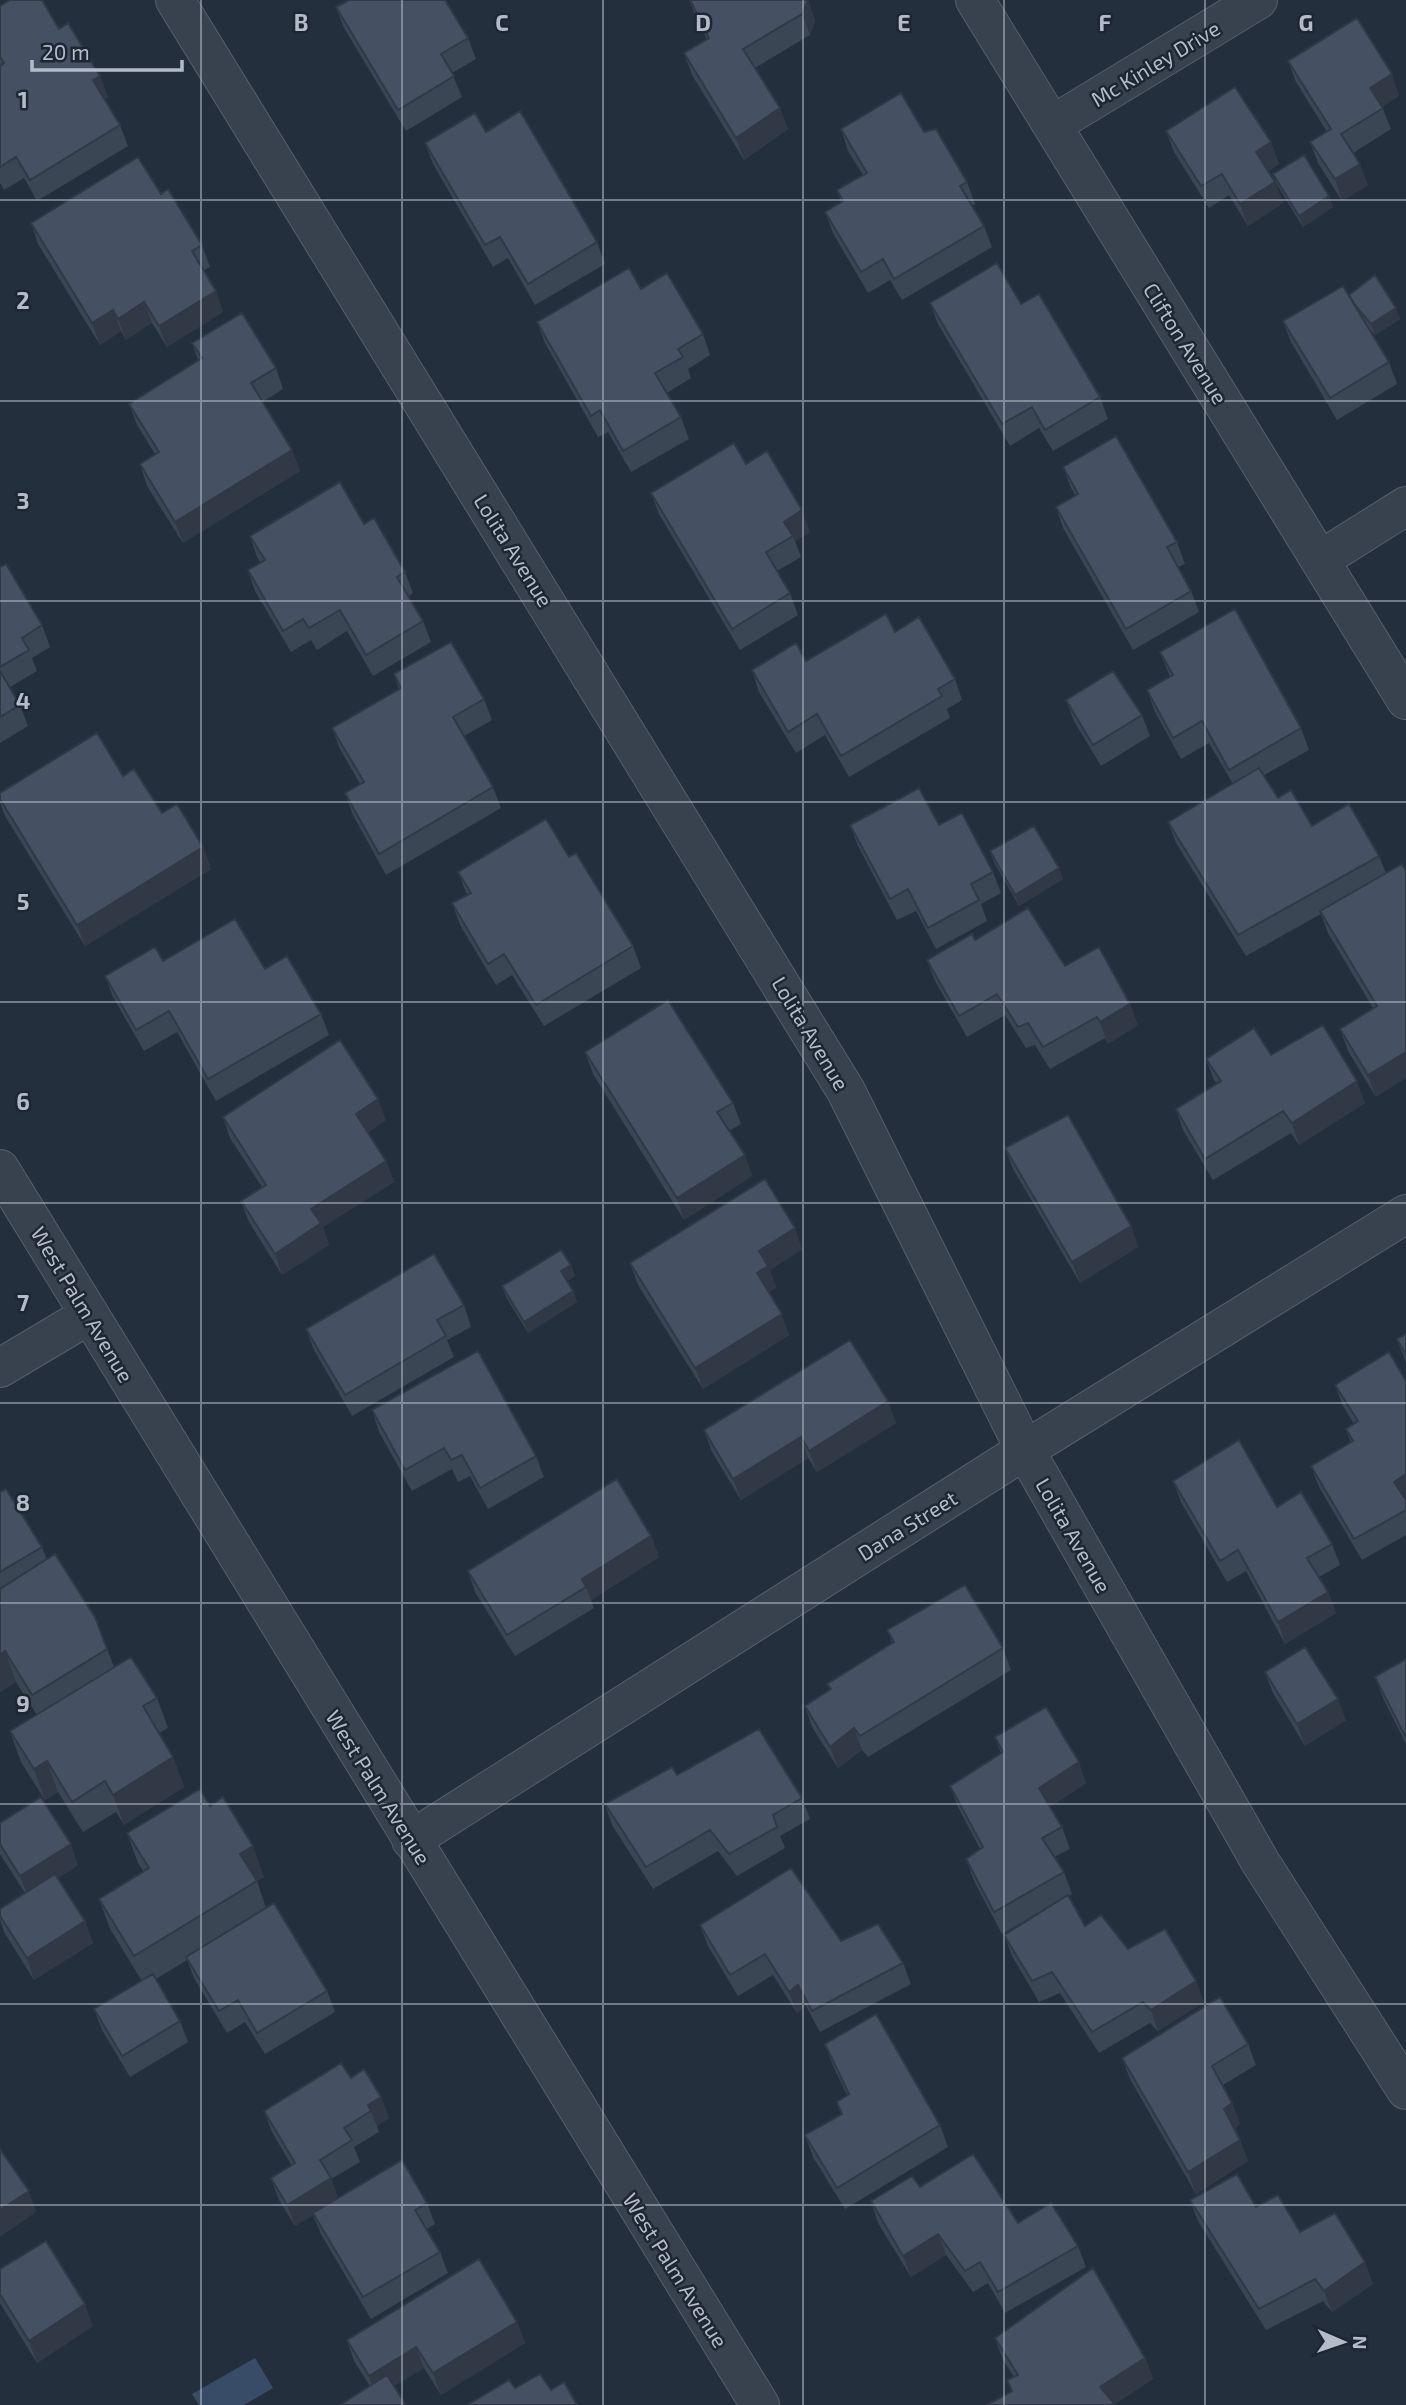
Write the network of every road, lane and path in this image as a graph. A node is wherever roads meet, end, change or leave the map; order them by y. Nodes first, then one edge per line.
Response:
1 (175, 0) edge
2 (975, 0) edge
3 (1258, 0) edge
4 (1052, 125) junction
5 (1406, 506) edge
6 (1320, 560) junction
7 (1406, 700) edge
8 (0, 1169) edge
9 (1406, 1214) edge
10 (89, 1315) junction
11 (0, 1368) edge
12 (1026, 1450) junction
13 (411, 1840) junction
14 (1406, 2090) edge
15 (760, 2405) edge

1 - 12 street, Lolita Avenue
2 - 4 street, Clifton Avenue
3 - 4 street, Mc Kinley Drive
4 - 6 street, Clifton Avenue
5 - 6 street
6 - 7 street, Clifton Avenue
8 - 10 street, West Palm Avenue
9 - 12 street, Dana Street
10 - 11 street
10 - 13 street, West Palm Avenue
12 - 13 street, Dana Street
12 - 14 street, Lolita Avenue
13 - 15 street, West Palm Avenue

